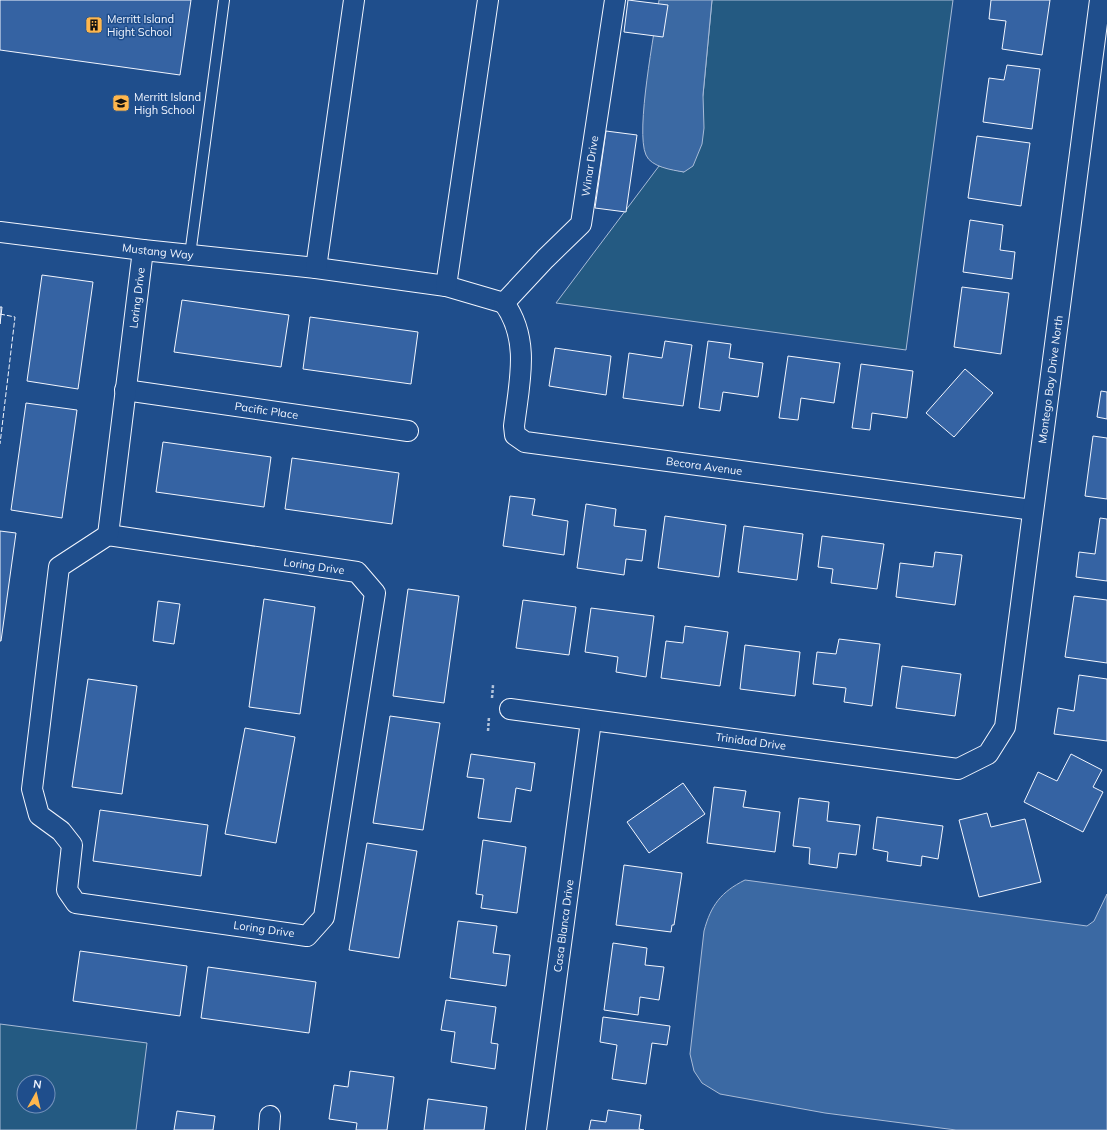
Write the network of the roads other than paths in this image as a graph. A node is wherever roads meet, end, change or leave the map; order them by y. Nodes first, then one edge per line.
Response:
1 (224, 0) edge
2 (354, 0) edge
3 (488, 0) edge
4 (615, 0) edge
5 (1100, 0) edge
6 (0, 232) edge
7 (143, 250) junction
8 (190, 255) junction
9 (316, 268) junction
10 (446, 286) junction
11 (504, 303) junction
12 (125, 390) junction
13 (408, 431) dead end
14 (1032, 510) junction
15 (108, 535) junction
16 (510, 709) dead end
17 (591, 721) junction
18 (988, 754) joint
19 (536, 1130) edge

1 - 8 lane
2 - 9 street
3 - 10 street
4 - 11 street, Winar Drive
5 - 14 street, Montego Bay Drive North
6 - 7 street, Mustang Way
7 - 8 street, Mustang Way
7 - 12 street, Loring Drive
8 - 9 street, Mustang Way
9 - 10 street, Mustang Way
10 - 11 street, Mustang Way
11 - 14 street, Becora Avenue
12 - 13 street, Pacific Place
12 - 15 street, Loring Drive
14 - 18 street, Montego Bay Drive North
15 - 15 street, Loring Drive
16 - 17 street, Trinidad Drive
17 - 18 street, Trinidad Drive
17 - 19 street, Casa Blanca Drive

